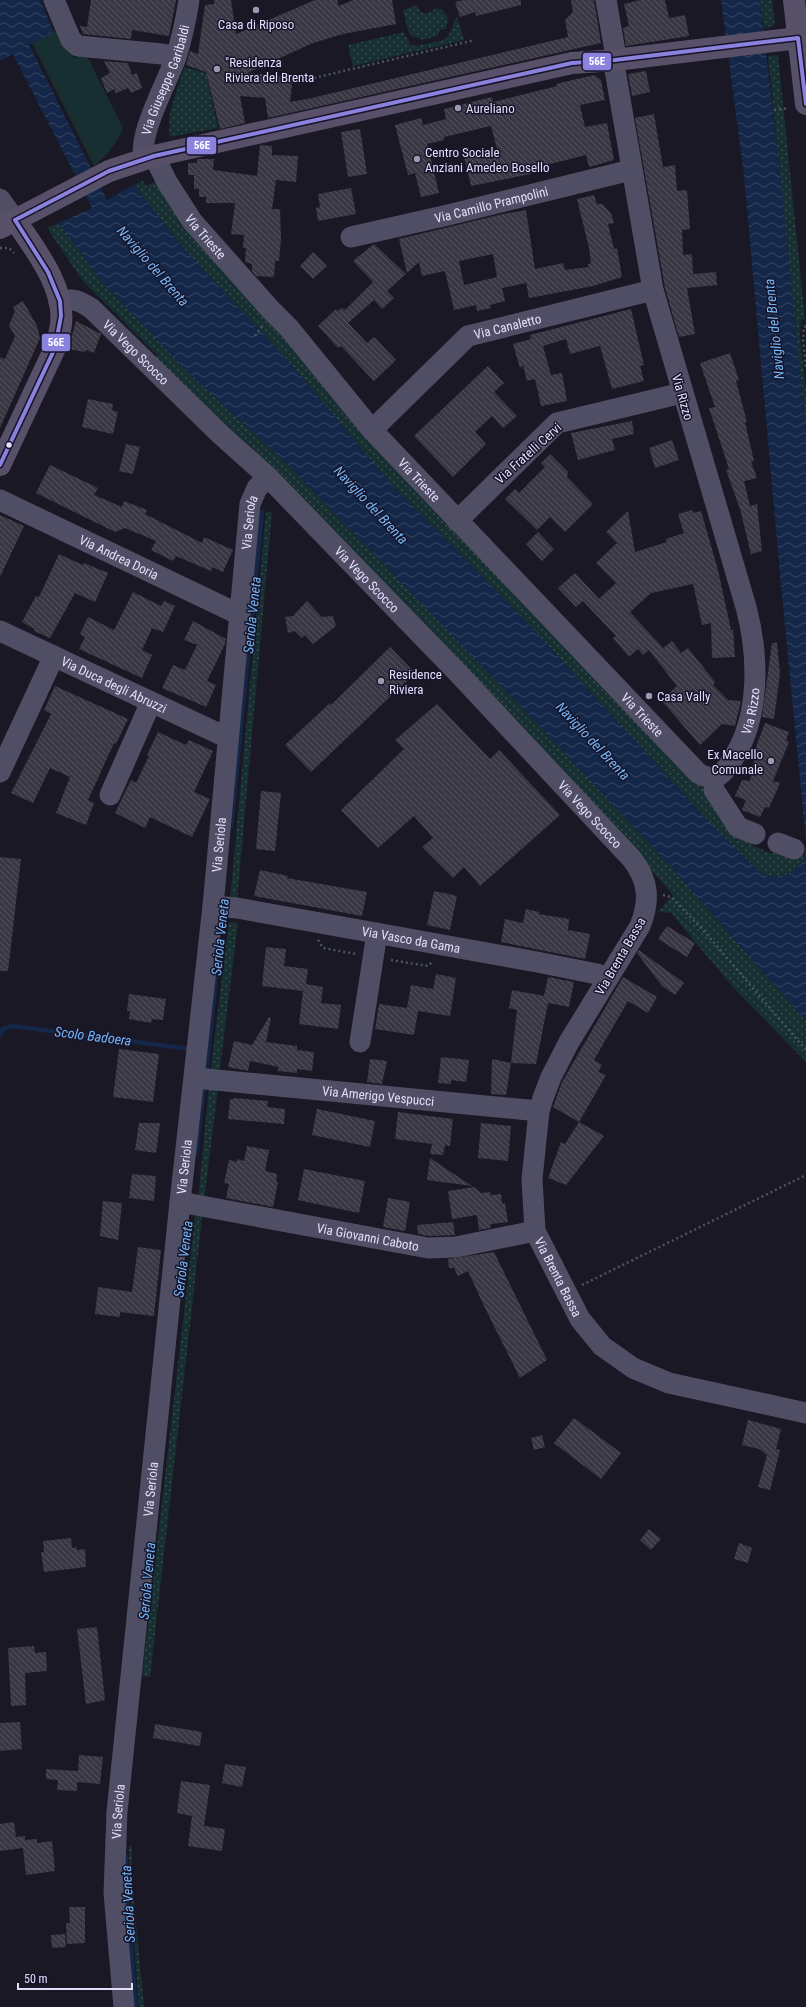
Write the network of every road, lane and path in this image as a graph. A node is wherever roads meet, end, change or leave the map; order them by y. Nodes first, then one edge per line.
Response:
1 (54, 0) edge
2 (189, 0) edge
3 (606, 0) edge
4 (794, 0) edge
5 (798, 38) junction
6 (475, 40) dead end
7 (176, 58) junction
8 (615, 60) junction
9 (804, 73) edge
10 (314, 78) dead end
11 (806, 104) edge
12 (783, 109) dead end
13 (774, 110) dead end
14 (144, 159) junction
15 (631, 170) junction
16 (0, 199) edge
17 (8, 224) edge
18 (350, 237) dead end
19 (0, 248) edge
20 (16, 256) dead end
21 (653, 290) junction
22 (59, 302) junction
23 (267, 321) dead end
24 (806, 326) edge
25 (255, 336) dead end
26 (806, 369) edge
27 (682, 393) junction
28 (372, 430) junction
29 (0, 465) edge
30 (268, 477) junction
31 (0, 500) edge
32 (457, 521) junction
33 (239, 612) junction
34 (0, 631) edge
35 (54, 656) junction
36 (151, 702) junction
37 (228, 738) junction
38 (0, 772) edge
39 (713, 784) junction
40 (110, 795) dead end
41 (755, 834) dead end
42 (647, 892) junction
43 (223, 907) junction
44 (377, 933) junction
45 (607, 979) junction
46 (360, 1042) dead end
47 (806, 1050) edge
48 (204, 1079) junction
49 (539, 1111) junction
50 (806, 1175) edge
51 (188, 1203) junction
52 (535, 1231) junction
53 (565, 1291) junction
54 (806, 1413) edge
55 (124, 2007) edge

1 - 7 street
2 - 7 street, Via Giuseppe Garibaldi
3 - 8 street, Via Rizzo
4 - 5 main road
5 - 8 main road
5 - 9 main road
6 - 10 path
7 - 14 street, Via Giuseppe Garibaldi
8 - 14 main road
8 - 15 street, Via Rizzo
9 - 11 main road
12 - 13 path
14 - 17 main road
14 - 28 street, Via Trieste
15 - 18 street, Via Camillo Prampolini
15 - 21 street, Via Rizzo
16 - 17 street
17 - 22 main road
19 - 20 path
21 - 27 street, Via Rizzo
21 - 28 street, Via Canaletto
22 - 29 main road
22 - 30 street, Via Vego Scocco
23 - 25 path
24 - 26 path
27 - 32 street, Via Fratelli Cervi
27 - 39 street, Via Rizzo
28 - 32 street, Via Trieste
30 - 33 street, Via Seriola
30 - 42 street, Via Vego Scocco
31 - 33 street, Via Andrea Doria
32 - 39 street, Via Trieste
33 - 37 street, Via Seriola
34 - 35 street, Via Duca degli Abruzzi
35 - 36 street, Via Duca degli Abruzzi
35 - 38 street
36 - 37 street, Via Duca degli Abruzzi
36 - 40 street
37 - 43 street, Via Seriola
39 - 41 street
42 - 45 street, Via Brenta Bassa
42 - 47 path
43 - 44 street, Via Vasco da Gama
43 - 48 street, Via Seriola
44 - 45 street, Via Vasco da Gama
44 - 46 street
45 - 49 street, Via Brenta Bassa
48 - 49 street, Via Amerigo Vespucci
48 - 51 street, Via Seriola
49 - 52 street, Via Brenta Bassa
50 - 53 path
51 - 52 street, Via Giovanni Caboto
51 - 55 street, Via Seriola
52 - 53 street, Via Brenta Bassa
53 - 54 street, Via Brenta Bassa

